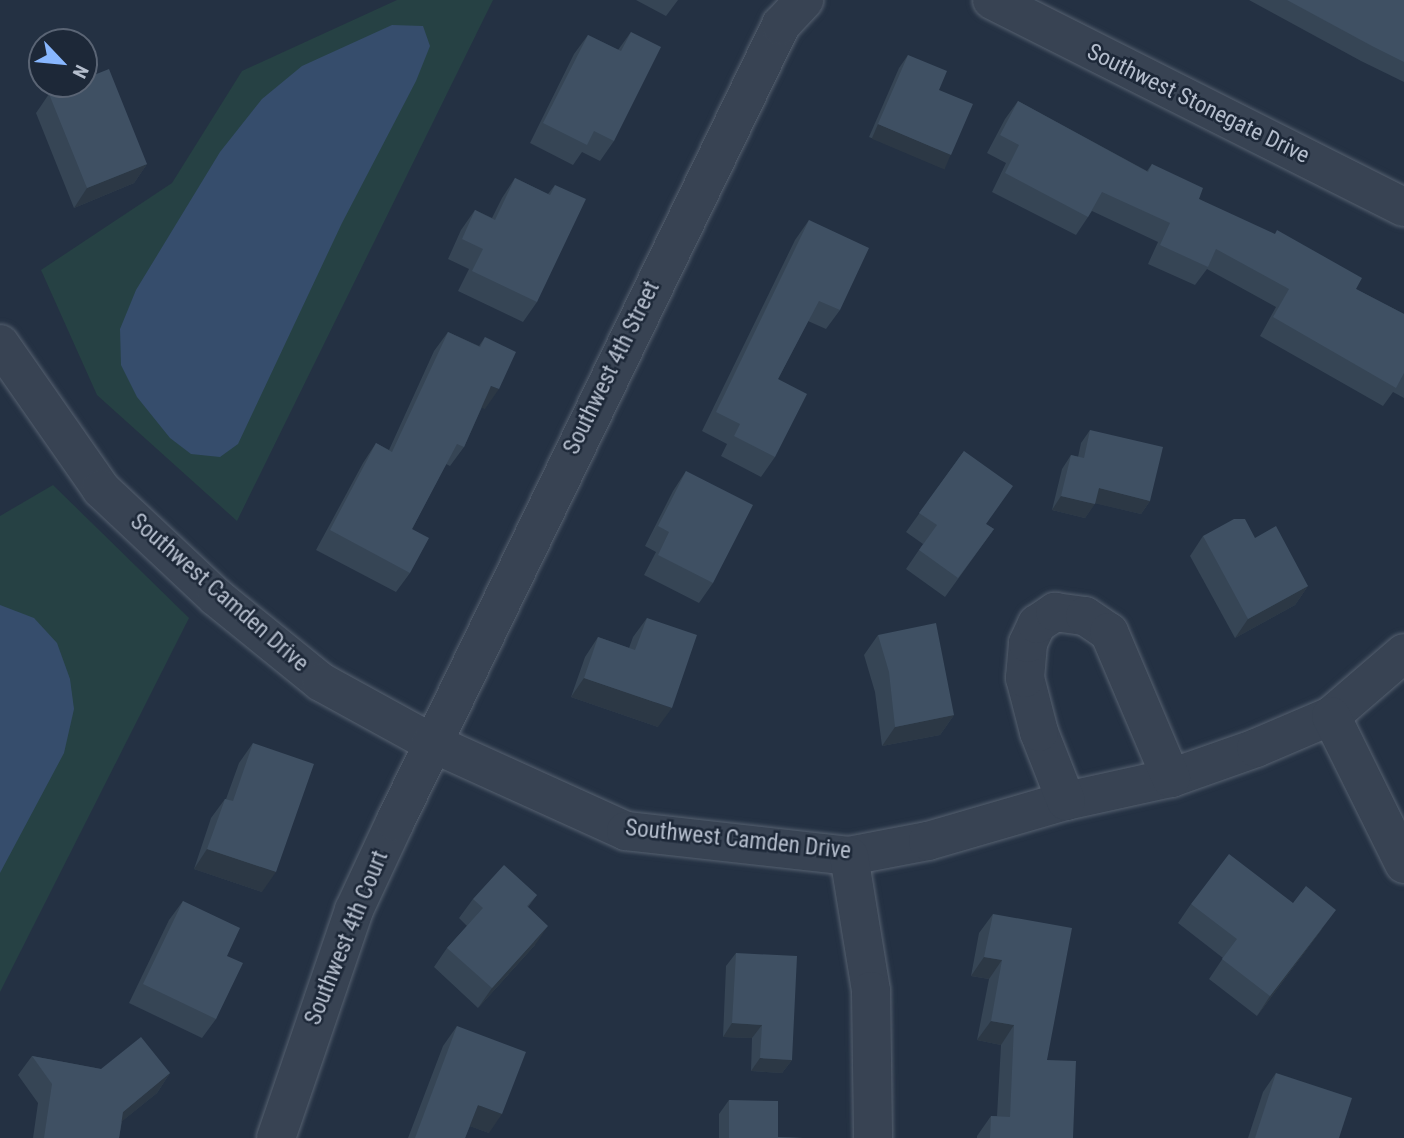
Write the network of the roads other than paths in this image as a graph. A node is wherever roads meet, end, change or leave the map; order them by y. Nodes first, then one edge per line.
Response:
1 (804, 0) edge
2 (992, 0) edge
3 (1404, 206) edge
4 (0, 344) edge
5 (1404, 653) edge
6 (1331, 716) junction
7 (432, 743) junction
8 (1171, 778) junction
9 (1066, 801) junction
10 (849, 856) junction
11 (1404, 864) edge
12 (276, 1138) edge
13 (873, 1138) edge

1 - 7 street, Southwest 4th Street
2 - 3 street, Southwest Stonegate Drive
4 - 7 street, Southwest Camden Drive
5 - 6 street, Southwest Camden Drive
6 - 8 street, Southwest Camden Drive
6 - 11 street
7 - 10 street, Southwest Camden Drive
7 - 12 street, Southwest 4th Court
8 - 9 street, Southwest Camden Drive
8 - 9 street
9 - 10 street, Southwest Camden Drive
10 - 13 street

